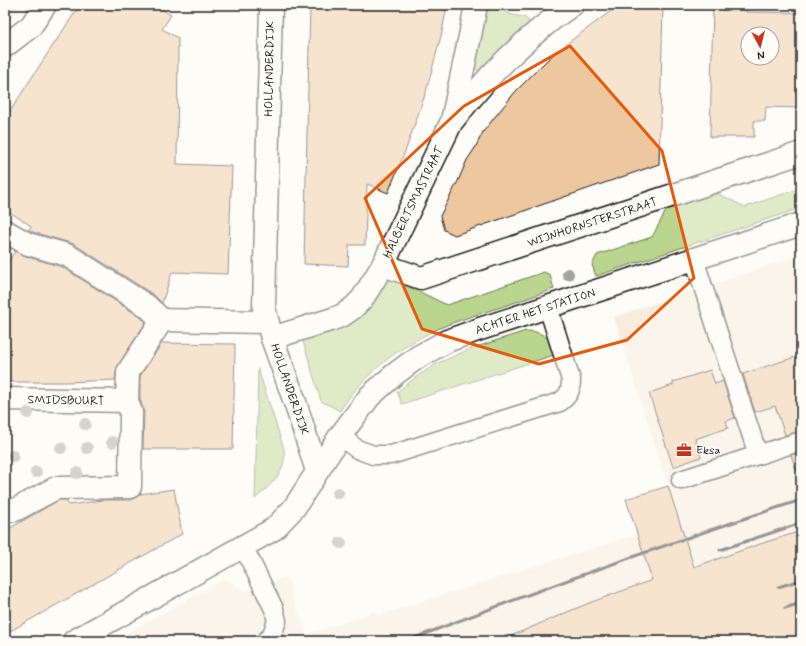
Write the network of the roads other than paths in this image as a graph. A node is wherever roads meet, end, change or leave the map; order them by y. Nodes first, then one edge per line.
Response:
1 (44, 5) edge
2 (271, 5) edge
3 (476, 5) edge
4 (572, 5) edge
5 (5, 46) edge
6 (452, 121) junction
7 (801, 153) edge
8 (801, 224) edge
9 (5, 231) edge
10 (694, 259) junction
11 (383, 265) junction
12 (548, 307) junction
13 (162, 320) junction
14 (270, 330) junction
15 (5, 400) edge
16 (127, 401) junction
17 (340, 436) junction
18 (801, 441) edge
19 (758, 455) junction
20 (317, 471) junction
21 (681, 480) dead end
22 (5, 510) edge
23 (243, 546) junction
24 (74, 641) edge
25 (265, 641) edge

1 - 5 street
2 - 14 street, HOLLANDERDIJK
3 - 6 street, HALBERTSMASTRAAT
4 - 6 street
6 - 11 street, HALBERTSMASTRAAT
7 - 11 street, WIJNHORNSTERSTRAAT
8 - 10 street, ACHTER HET STATION
9 - 13 street
10 - 12 street, ACHTER HET STATION
10 - 19 lane
11 - 14 street, HALBERTSMASTRAAT
12 - 17 street, ACHTER HET STATION
12 - 17 lane
13 - 14 street, HALBERTSMASTRAAT
13 - 16 street
14 - 20 street, HOLLANDERDIJK
15 - 16 street, SMIDSBUURT
16 - 22 street
17 - 20 street, ACHTER HET STATION
18 - 19 lane
19 - 21 lane
20 - 23 street
23 - 24 street
23 - 25 lane

